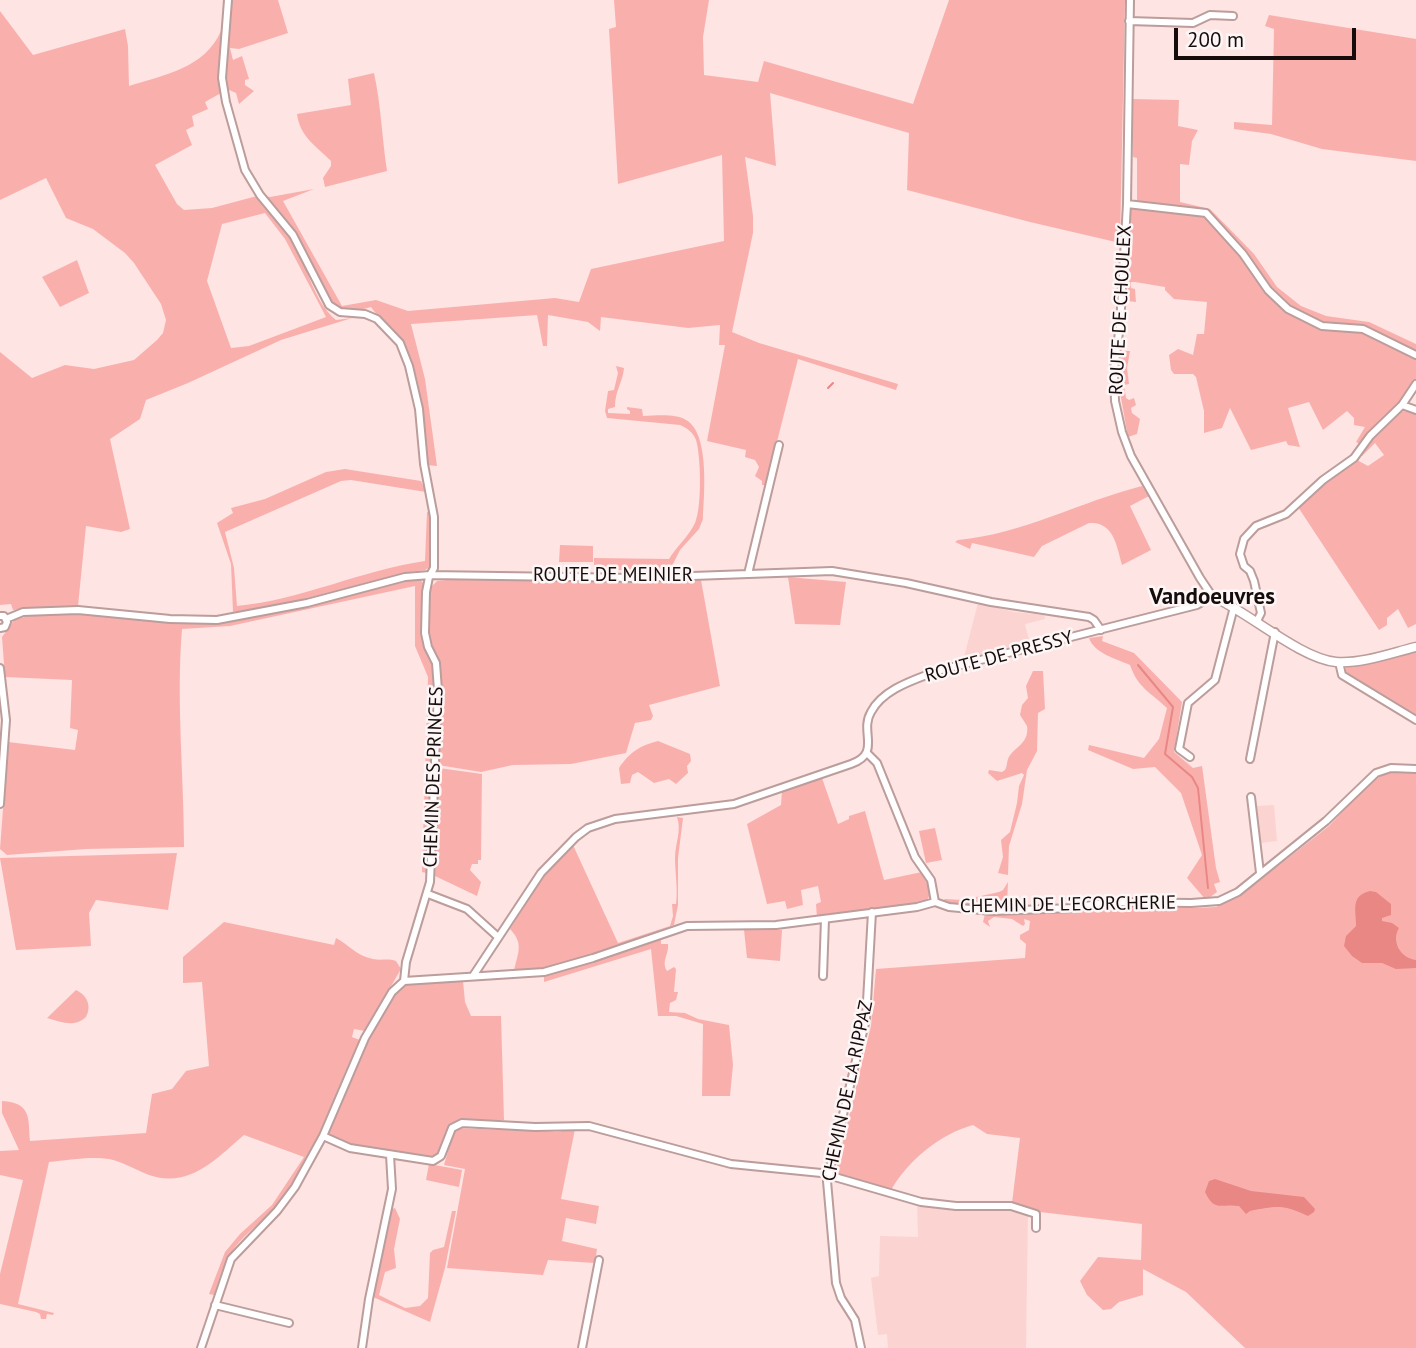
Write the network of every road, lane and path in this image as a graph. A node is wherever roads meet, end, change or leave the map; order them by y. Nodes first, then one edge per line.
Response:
1 (228, 0) edge
2 (1130, 0) edge
3 (1233, 16) dead end
4 (1129, 21) junction
5 (1127, 204) junction
6 (1416, 355) edge
7 (1416, 384) edge
8 (1402, 405) junction
9 (1416, 410) edge
10 (779, 445) dead end
11 (748, 574) junction
12 (430, 575) junction
13 (1212, 596) junction
14 (1234, 607) junction
15 (3, 617) edge
16 (1257, 621) junction
17 (0, 628) edge
18 (1101, 629) junction
19 (1275, 632) junction
20 (1416, 647) edge
21 (1339, 662) junction
22 (0, 668) edge
23 (1416, 720) edge
24 (867, 753) junction
25 (1190, 757) dead end
26 (1250, 759) dead end
27 (1416, 769) edge
28 (1251, 797) dead end
29 (0, 804) edge
30 (687, 811) junction
31 (685, 820) dead end
32 (1260, 873) junction
33 (428, 894) junction
34 (935, 902) junction
35 (872, 912) junction
36 (825, 919) junction
37 (498, 937) junction
38 (473, 976) junction
39 (822, 976) dead end
40 (404, 981) junction
41 (323, 1136) junction
42 (390, 1155) junction
43 (828, 1175) junction
44 (1036, 1228) dead end
45 (599, 1260) dead end
46 (215, 1305) junction
47 (289, 1322) dead end
48 (201, 1348) edge
49 (362, 1348) edge
50 (582, 1348) edge
51 (860, 1348) edge

1 - 12 street, CHEMIN DES PRINCES
2 - 4 street, ROUTE DE CHOULEX
3 - 4 street
4 - 5 street, ROUTE DE CHOULEX
5 - 6 street
5 - 13 street, ROUTE DE CHOULEX
7 - 8 street
8 - 9 street
8 - 16 street
10 - 11 street
11 - 12 street, ROUTE DE MEINIER
11 - 18 street, ROUTE DE MEINIER
12 - 15 street, ROUTE DE MEINIER
12 - 33 street, CHEMIN DES PRINCES
13 - 14 main road
13 - 18 street
14 - 16 main road
14 - 25 street
15 - 17 street
16 - 19 main road
18 - 24 street, ROUTE DE PRESSY
19 - 21 main road
19 - 26 street
20 - 21 main road
21 - 23 street
22 - 29 street
24 - 30 street
24 - 34 street
27 - 32 street, CHEMIN DE L'ECORCHERIE
28 - 32 street
30 - 31 street
30 - 37 street
32 - 34 street, CHEMIN DE L'ECORCHERIE
33 - 37 street
33 - 40 street, CHEMIN DES PRINCES
34 - 35 street, CHEMIN DE L'ECORCHERIE
35 - 36 street, CHEMIN DE L'ECORCHERIE
35 - 43 street, CHEMIN DE LA RIPPAZ
36 - 38 street, CHEMIN DE L'ECORCHERIE
36 - 39 street
37 - 38 street
38 - 40 street
40 - 41 street, CHEMIN DES PRINCES
41 - 42 street
41 - 46 street, CHEMIN DES PRINCES
42 - 43 street
42 - 49 street
43 - 44 street
43 - 51 street, CHEMIN DE LA RIPPAZ
45 - 50 street
46 - 47 street
46 - 48 street, CHEMIN DES PRINCES

